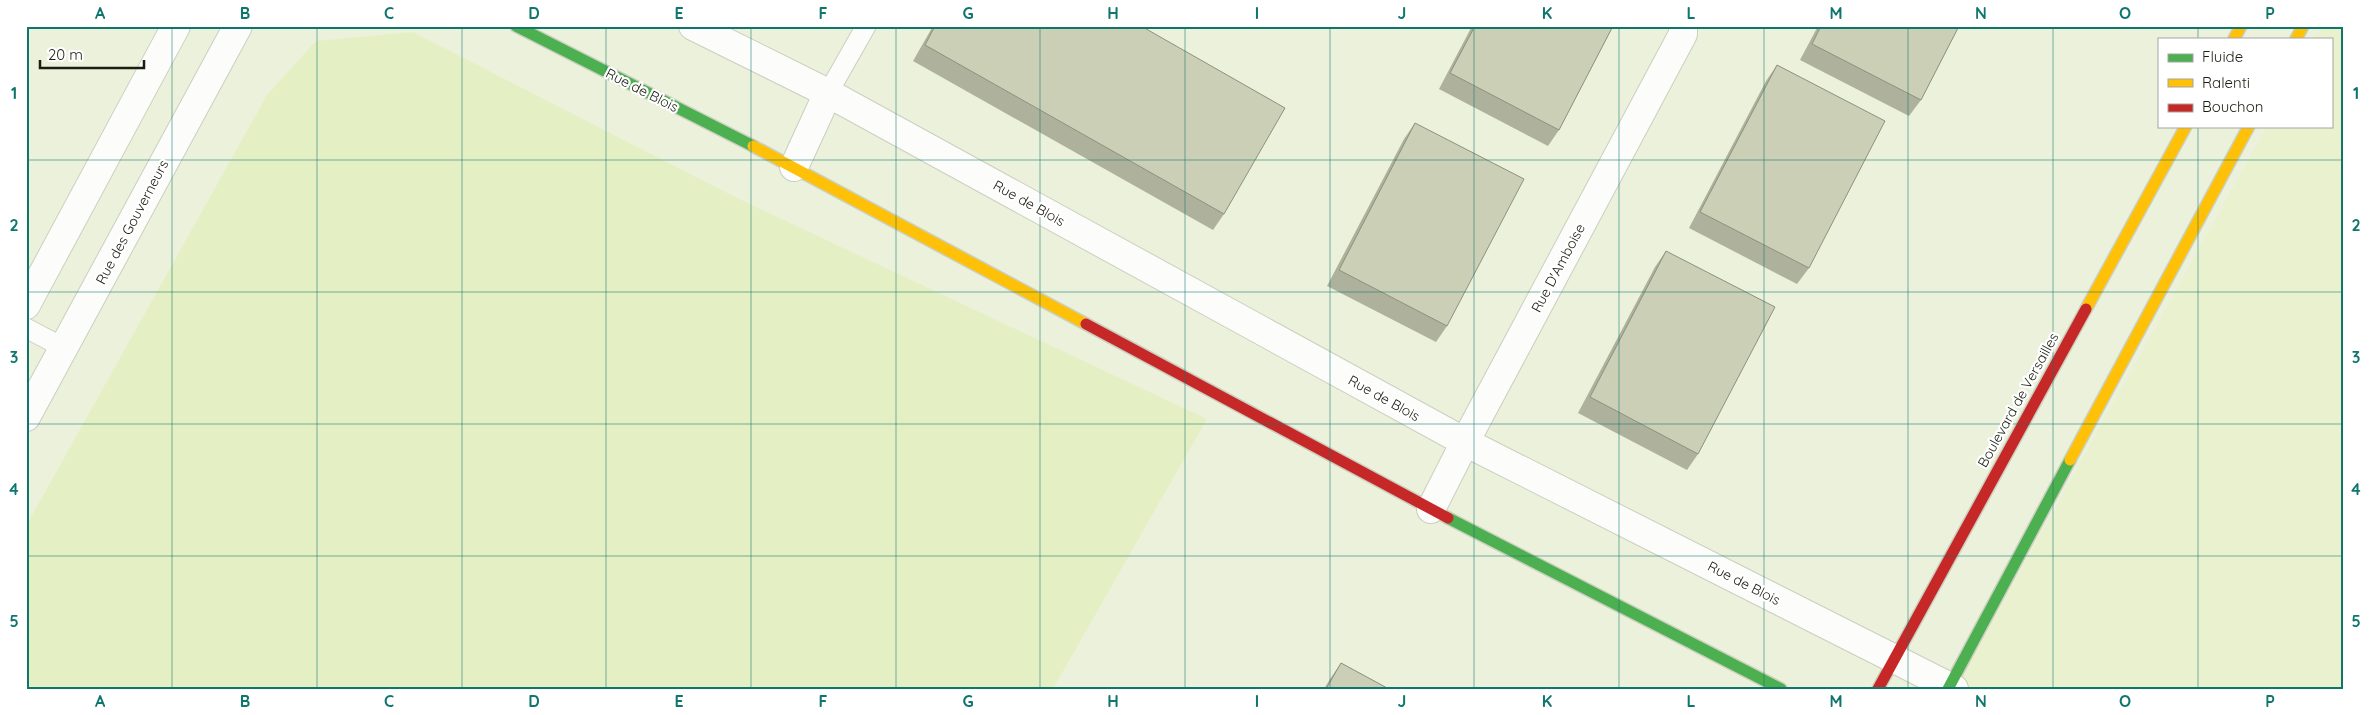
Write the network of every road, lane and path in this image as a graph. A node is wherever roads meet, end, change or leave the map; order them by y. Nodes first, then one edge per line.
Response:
1 (176, 26) edge
2 (238, 26) edge
3 (516, 26) edge
4 (694, 26) edge
5 (866, 26) edge
6 (1683, 26) edge
7 (2240, 26) edge
8 (2303, 26) edge
9 (2234, 38) edge
10 (2297, 38) edge
11 (828, 93) junction
12 (2185, 128) edge
13 (2248, 128) edge
14 (794, 167) junction
15 (26, 306) edge
16 (26, 328) edge
17 (64, 348) junction
18 (26, 418) edge
19 (1465, 442) junction
20 (1431, 509) junction
21 (1893, 659) junction
22 (1951, 688) edge
23 (1781, 689) edge
24 (1878, 689) edge

1 - 15 street
2 - 17 street, Rue des Gouverneurs
3 - 14 street, Rue de Blois
4 - 11 street, Rue de Blois
5 - 11 lane
6 - 19 street, Rue D'Amboise
7 - 9 street
8 - 10 street
11 - 14 street
11 - 19 street, Rue de Blois
12 - 21 street, Boulevard de Versailles
13 - 22 street
14 - 20 street, Rue de Blois
16 - 17 lane
17 - 18 street, Rue des Gouverneurs
19 - 20 street, Rue D'Amboise
19 - 21 street, Rue de Blois
20 - 23 street, Rue de Blois
21 - 22 street, Rue de Blois
21 - 24 street, Boulevard de Versailles

